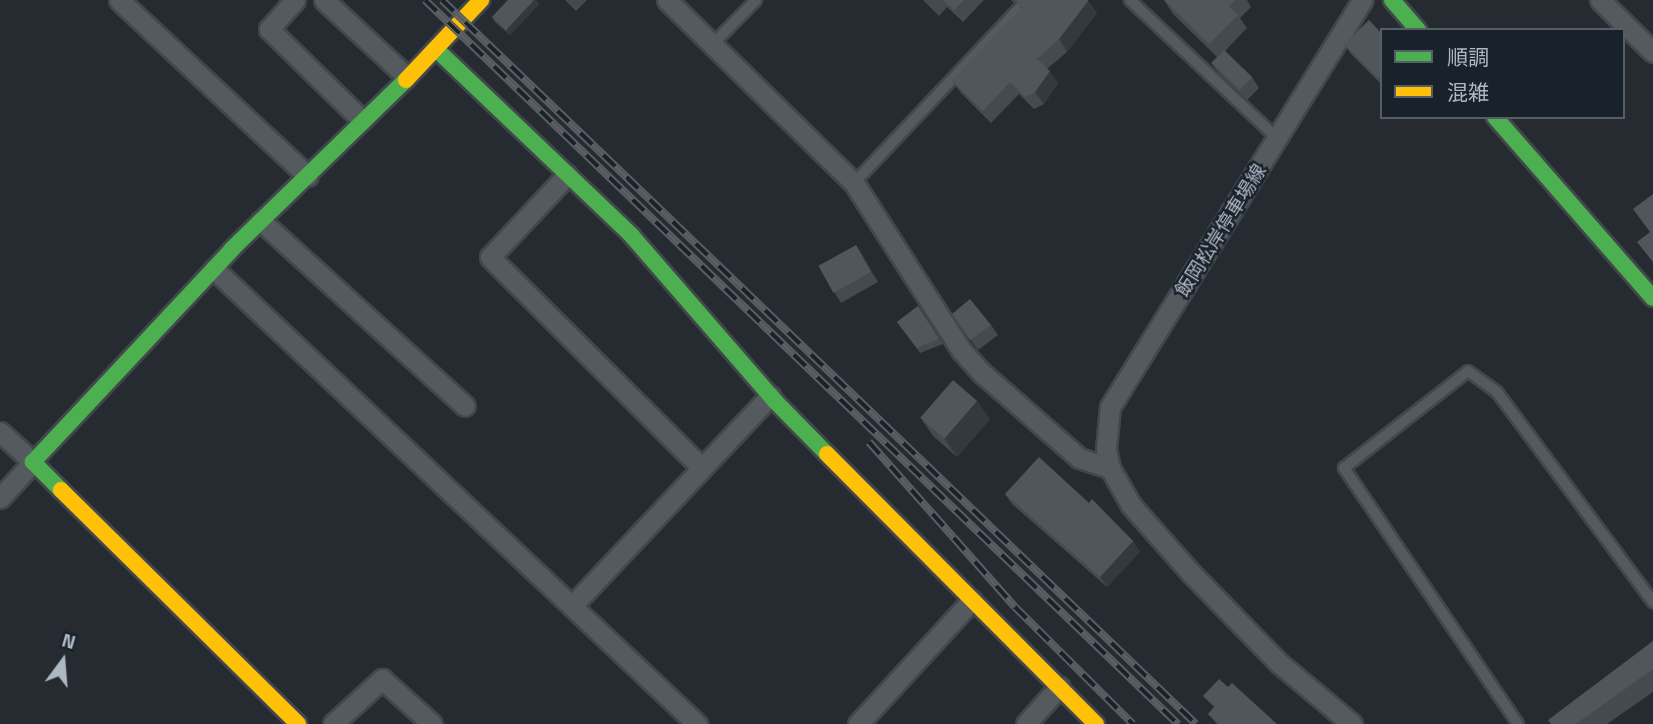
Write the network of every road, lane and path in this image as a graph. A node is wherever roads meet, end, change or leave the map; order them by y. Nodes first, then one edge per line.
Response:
1 (119, 0) edge
2 (295, 0) edge
3 (324, 0) edge
4 (481, 0) edge
5 (667, 0) edge
6 (756, 0) edge
7 (1027, 0) edge
8 (1130, 0) edge
9 (1362, 0) edge
10 (1392, 0) edge
11 (1600, 0) edge
12 (1416, 28) edge
13 (712, 45) junction
14 (437, 50) junction
15 (1653, 52) edge
16 (406, 76) junction
17 (1497, 119) edge
18 (362, 120) junction
19 (1277, 138) junction
20 (567, 174) junction
21 (308, 176) junction
22 (854, 183) junction
23 (261, 221) junction
24 (214, 269) junction
25 (1653, 298) edge
26 (770, 396) junction
27 (465, 406) dead end
28 (0, 432) edge
29 (33, 462) junction
30 (702, 468) junction
31 (1110, 468) junction
32 (0, 498) edge
33 (972, 600) junction
34 (1653, 602) edge
35 (572, 606) junction
36 (1059, 687) junction
37 (298, 724) edge
38 (333, 724) edge
39 (432, 724) edge
40 (697, 724) edge
41 (858, 724) edge
42 (1026, 724) edge
43 (1096, 724) edge
44 (1352, 724) edge
45 (1518, 724) edge

1 - 21 street
2 - 18 street
3 - 16 street
4 - 14 main road
5 - 13 street
6 - 13 lane
7 - 22 lane
8 - 19 lane
9 - 19 street, 飯岡松岸停車場線
10 - 12 main road
11 - 15 street
13 - 22 street
14 - 16 main road
14 - 20 main road
16 - 18 main road
17 - 25 main road
18 - 21 main road
19 - 31 street, 飯岡松岸停車場線
20 - 26 main road
20 - 30 street
21 - 23 main road
22 - 31 street
23 - 24 main road
23 - 27 street
24 - 29 main road
24 - 35 street
26 - 30 street
26 - 33 main road
28 - 29 street
29 - 32 street
29 - 37 main road
30 - 35 street
31 - 44 street
33 - 36 main road
33 - 41 street
34 - 45 lane
35 - 40 street
36 - 42 street
36 - 43 main road
38 - 39 street

